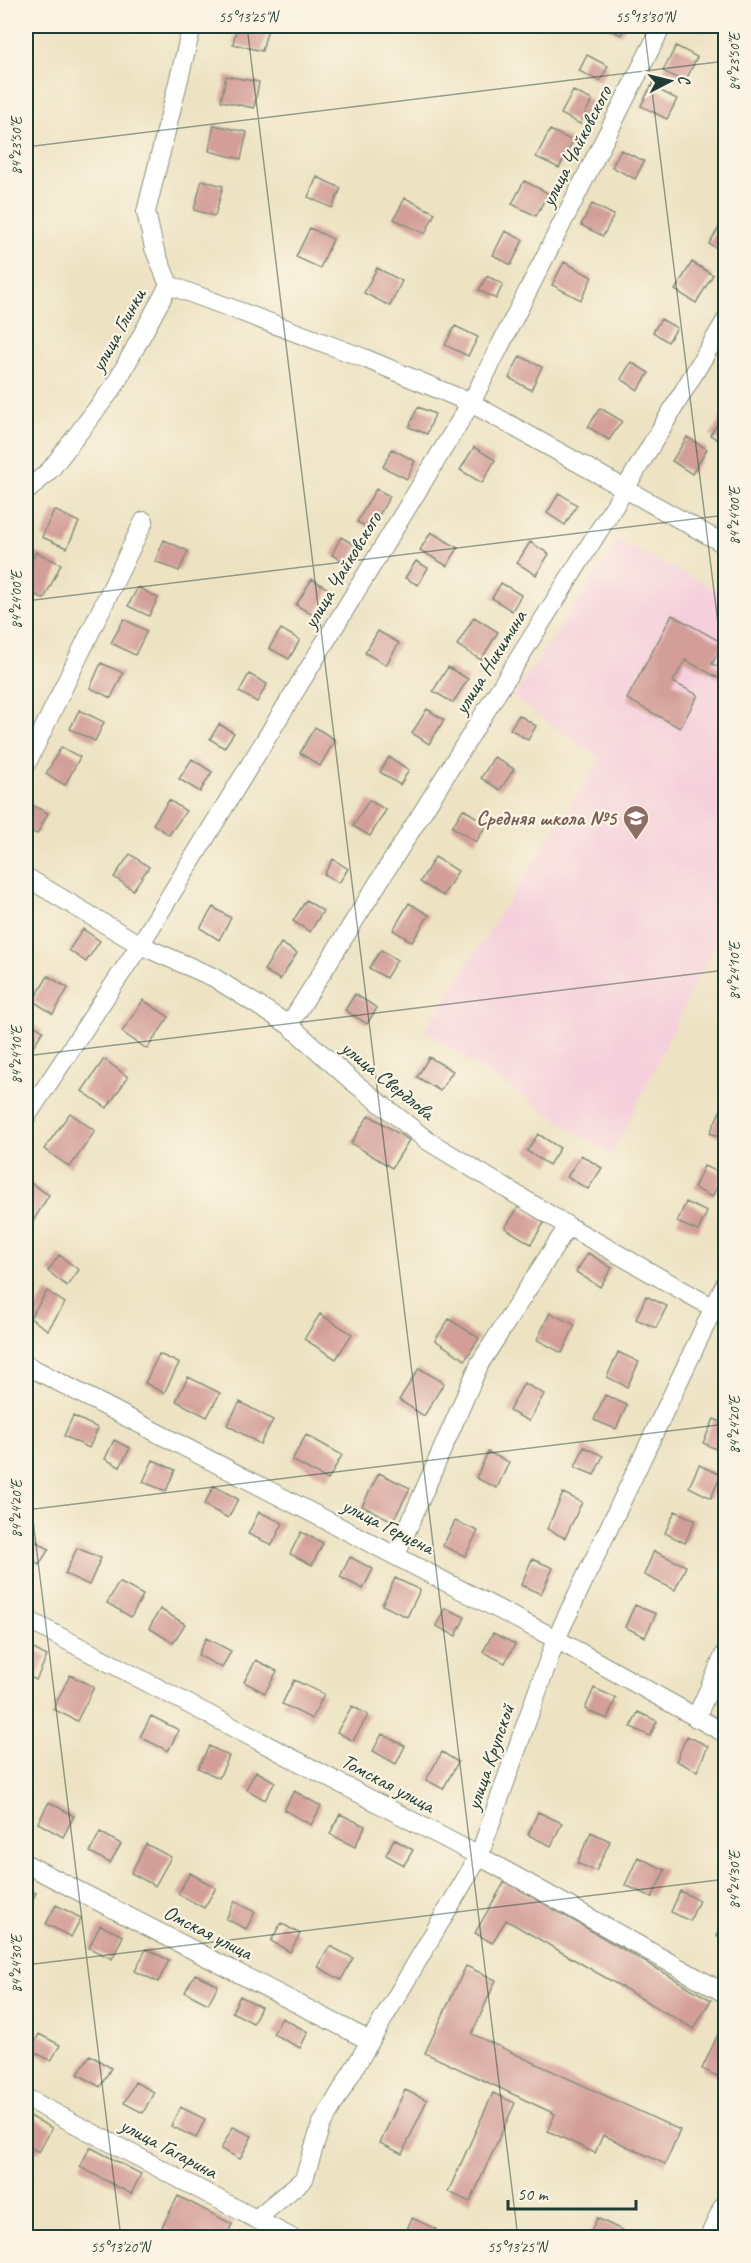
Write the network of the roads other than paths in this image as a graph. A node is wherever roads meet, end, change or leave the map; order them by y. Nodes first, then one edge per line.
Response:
1 (192, 26) edge
2 (662, 26) edge
3 (169, 285) junction
4 (726, 320) edge
5 (471, 403) junction
6 (625, 489) junction
7 (26, 492) edge
8 (144, 521) dead end
9 (726, 545) edge
10 (26, 765) edge
11 (26, 877) edge
12 (140, 945) junction
13 (289, 1025) junction
14 (26, 1117) edge
15 (568, 1226) junction
16 (726, 1282) edge
17 (720, 1312) edge
18 (26, 1365) edge
19 (396, 1555) junction
20 (26, 1619) edge
21 (556, 1639) junction
22 (726, 1651) edge
23 (696, 1718) junction
24 (726, 1734) edge
25 (479, 1856) junction
26 (26, 1864) edge
27 (726, 1994) edge
28 (370, 2041) junction
29 (26, 2098) edge
30 (726, 2209) edge
31 (256, 2219) junction
32 (292, 2238) edge
33 (713, 2238) edge

1 - 3 street, улица Глинки
2 - 5 street, улица Чайковского
3 - 5 street
3 - 7 street, улица Глинки
4 - 6 street, улица Никитина
5 - 6 street
5 - 12 street, улица Чайковского
6 - 9 street
6 - 13 street, улица Никитина
8 - 10 street
11 - 12 street, улица Свердлова
12 - 13 street, улица Свердлова
12 - 14 street, улица Чайковского
13 - 15 street, улица Свердлова
15 - 17 street, улица Свердлова
15 - 19 street
16 - 17 street, улица Крупской
17 - 21 street, улица Крупской
18 - 19 street, улица Герцена
19 - 21 street, улица Герцена
20 - 25 street, Томская улица
21 - 23 street, улица Герцена
21 - 25 street, улица Крупской
22 - 23 street
23 - 24 street, улица Герцена
25 - 27 street, Томская улица
25 - 28 street, улица Крупской
26 - 28 street, Омская улица
28 - 31 street, улица Крупской
29 - 31 street, улица Гагарина
30 - 33 main road
31 - 32 street, улица Гагарина

